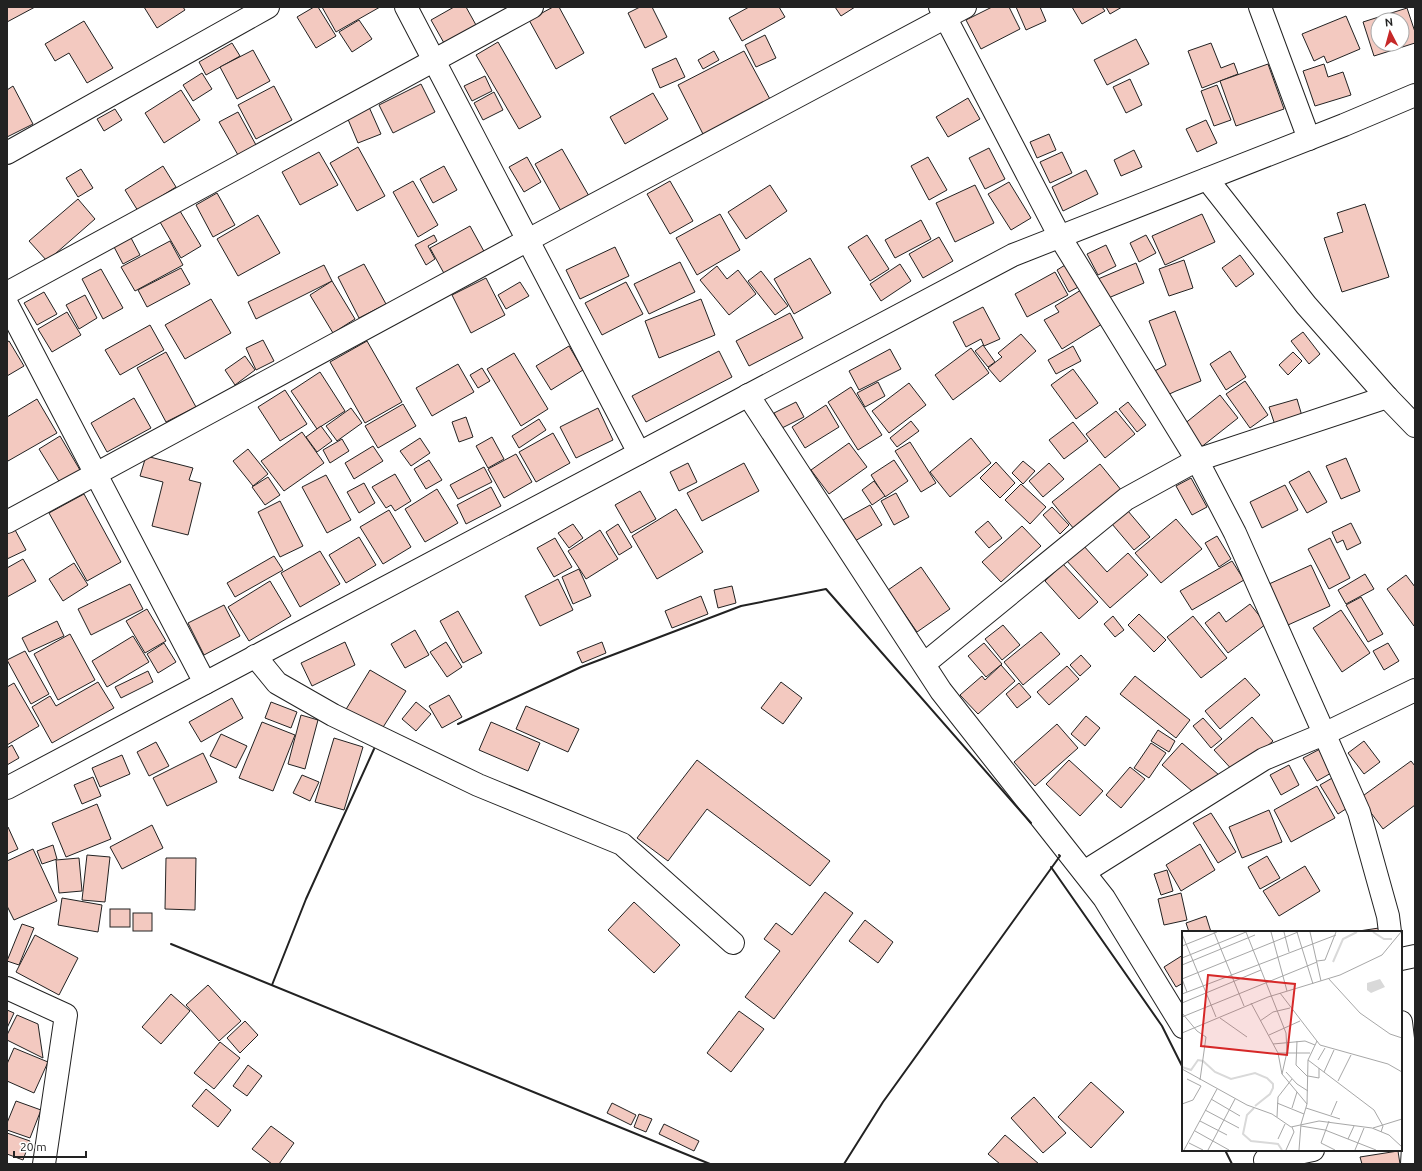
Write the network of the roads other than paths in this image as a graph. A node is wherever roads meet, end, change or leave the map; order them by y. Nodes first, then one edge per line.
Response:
1 (268, 7) edge
2 (406, 7) edge
3 (532, 7) edge
4 (965, 7) edge
5 (1260, 7) edge
6 (943, 12) edge
7 (434, 60) junction
8 (1415, 95) edge
9 (1309, 139) junction
10 (7, 153) edge
11 (1207, 179) junction
12 (1060, 237) junction
13 (528, 240) junction
14 (7, 293) edge
15 (7, 304) edge
16 (748, 395) junction
17 (1387, 397) junction
18 (1415, 426) edge
19 (639, 453) junction
20 (1197, 460) junction
21 (95, 473) junction
22 (7, 522) edge
23 (255, 656) junction
24 (924, 664) junction
25 (204, 683) junction
26 (1415, 690) edge
27 (1324, 734) junction
28 (7, 788) edge
29 (1084, 872) junction
30 (1390, 931) edge
31 (733, 943) dead end
32 (1415, 956) edge
33 (1402, 959) edge
34 (7, 988) edge
35 (1181, 1021) edge
36 (1402, 1034) edge
37 (1410, 1130) edge
38 (1307, 1151) edge
39 (1263, 1158) edge
40 (44, 1164) edge
41 (1412, 1164) edge

1 - 10 street
2 - 7 street
3 - 7 street
4 - 6 street
5 - 9 street
6 - 12 street
6 - 13 street
7 - 13 street
7 - 14 street
8 - 9 street
9 - 11 street
11 - 12 street
11 - 17 street
12 - 16 street
12 - 20 street
13 - 19 street
13 - 21 street
15 - 21 street
16 - 19 street
16 - 24 street
17 - 18 street
17 - 20 street
19 - 23 street
20 - 24 street
20 - 27 street
21 - 22 street
21 - 25 street
23 - 25 street
23 - 31 street
24 - 29 street
25 - 28 street
26 - 27 street
27 - 29 street
27 - 30 street
29 - 35 street
32 - 33 street
34 - 40 street
36 - 37 street
37 - 41 street
38 - 39 street

